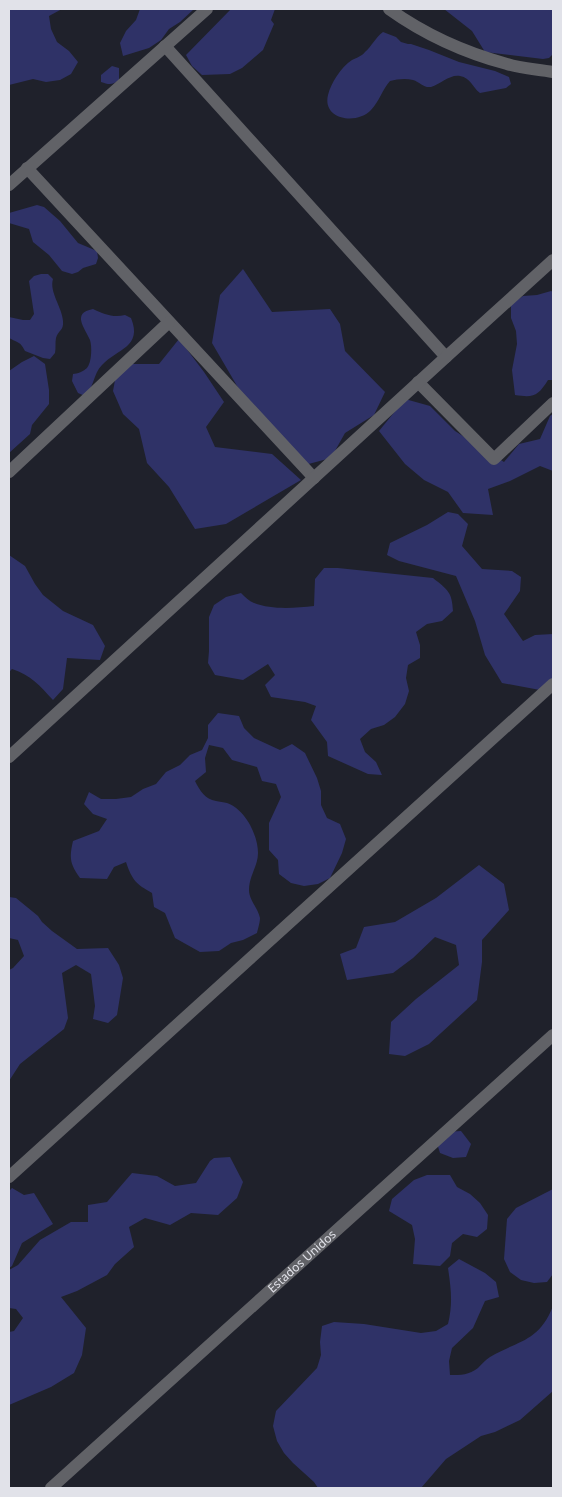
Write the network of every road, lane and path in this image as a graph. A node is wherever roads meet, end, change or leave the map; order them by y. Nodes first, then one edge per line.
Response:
1 (207, 9) edge
2 (389, 9) edge
3 (165, 46) junction
4 (553, 72) edge
5 (27, 168) junction
6 (9, 185) edge
7 (553, 260) edge
8 (169, 322) junction
9 (446, 357) junction
10 (418, 382) junction
11 (553, 403) edge
12 (9, 472) edge
13 (314, 478) junction
14 (553, 684) edge
15 (9, 757) edge
16 (553, 1035) edge
17 (9, 1177) edge
18 (51, 1488) edge

1 - 3 street
2 - 4 street
3 - 5 street
3 - 9 street
5 - 6 street
5 - 8 street
7 - 9 street
8 - 12 street
8 - 13 street
9 - 10 street
10 - 11 street
10 - 13 street
13 - 15 street
14 - 17 street
16 - 18 street, Estados Unidos

